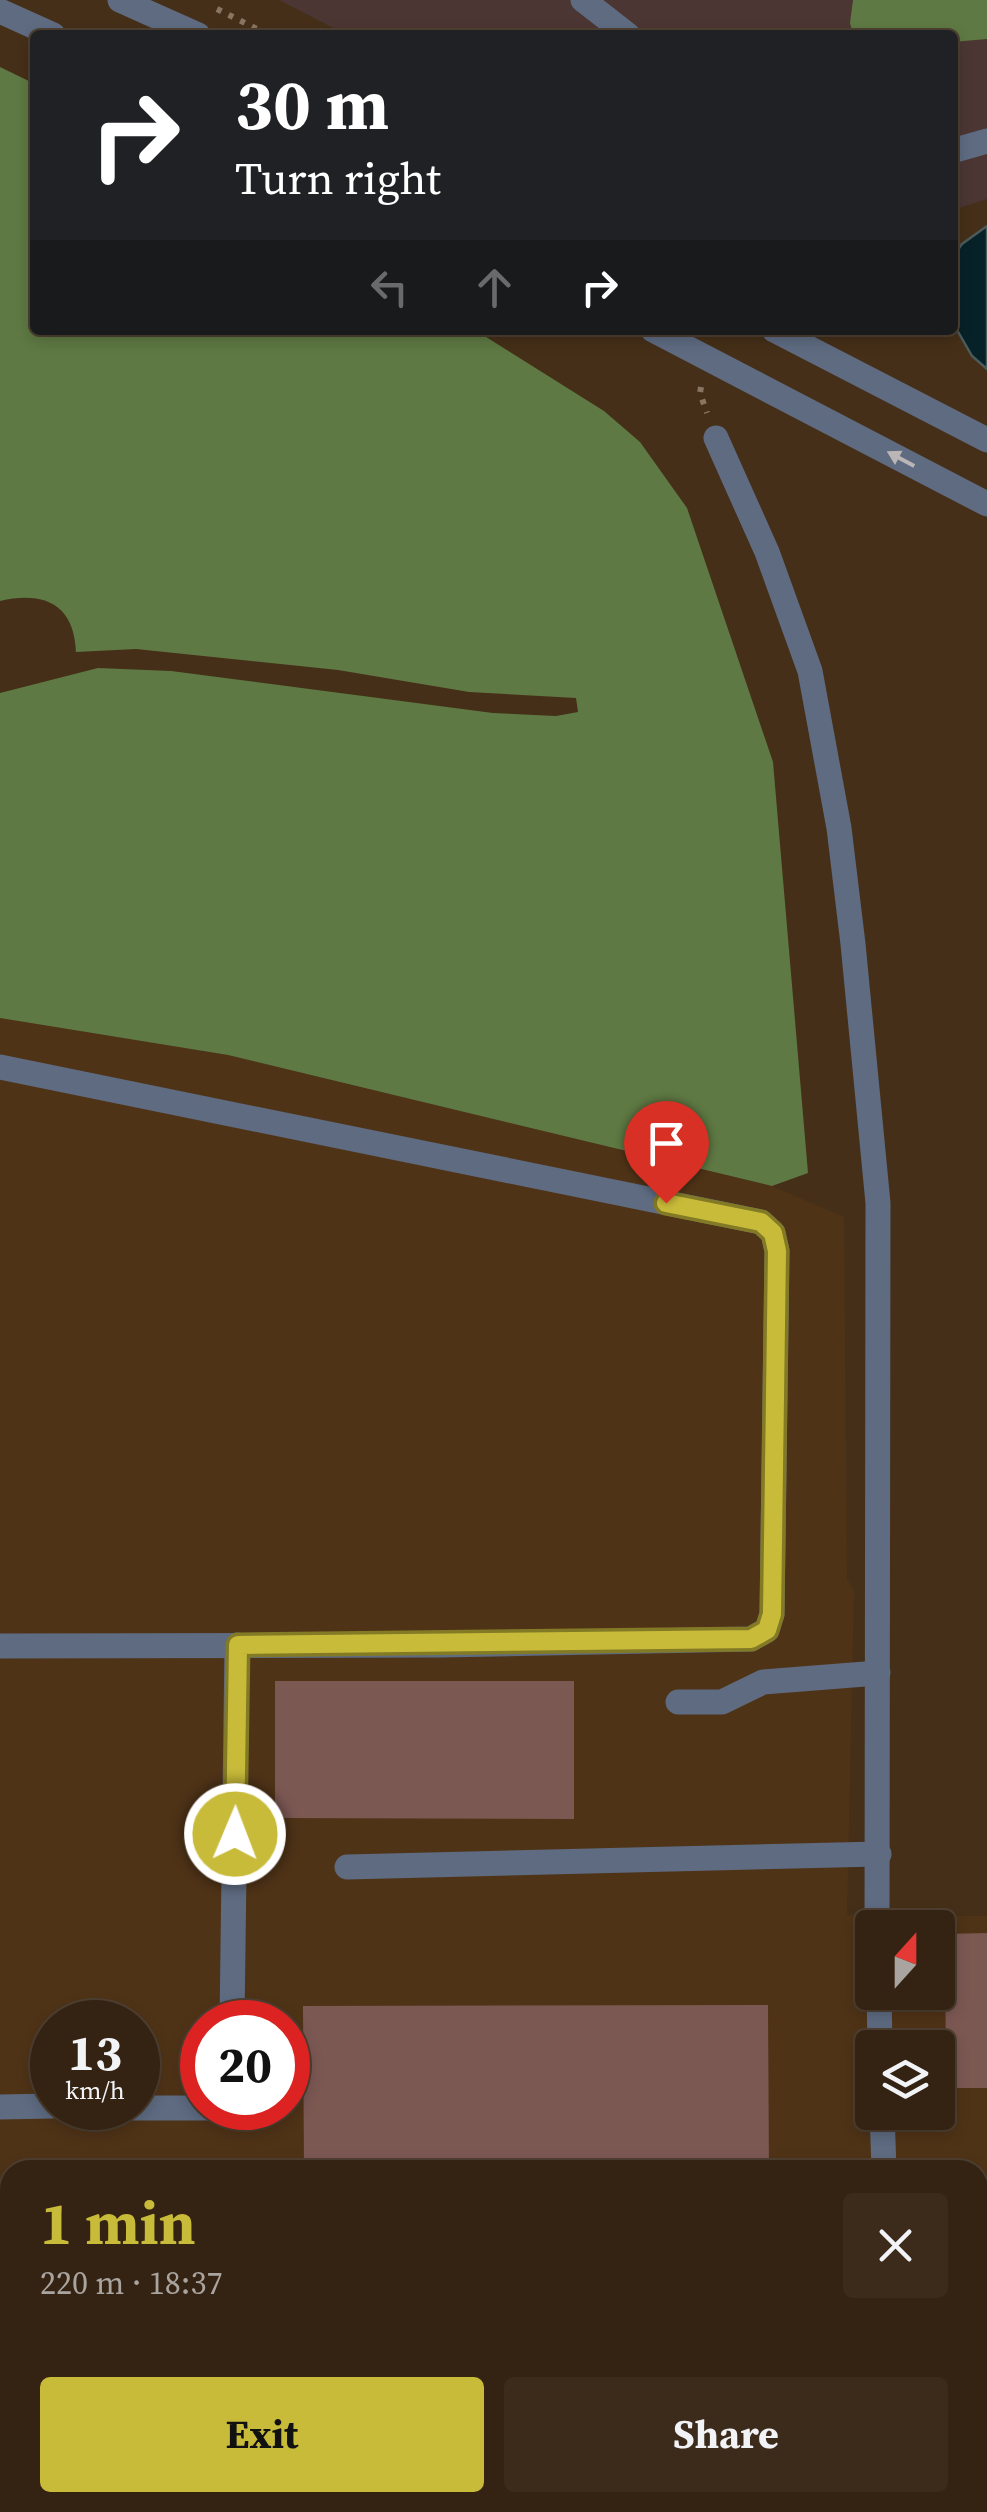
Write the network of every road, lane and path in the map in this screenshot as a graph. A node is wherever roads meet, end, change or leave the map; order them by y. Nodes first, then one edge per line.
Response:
1 (120, 0) edge
2 (583, 0) edge
3 (213, 6) dead end
4 (0, 11) edge
5 (42, 30) edge
6 (187, 30) edge
7 (259, 30) edge
8 (622, 30) edge
9 (987, 141) edge
10 (958, 149) edge
11 (664, 335) edge
12 (784, 335) edge
13 (708, 357) junction
14 (716, 438) joint
15 (987, 440) edge
16 (987, 504) edge
17 (0, 1068) edge
18 (238, 1645) junction
19 (0, 1646) edge
20 (878, 1673) junction
21 (678, 1702) dead end
22 (878, 1854) junction
23 (347, 1867) dead end
24 (878, 1910) edge
25 (232, 2000) edge
26 (30, 2107) edge
27 (0, 2108) edge
28 (883, 2130) edge
29 (884, 2160) edge

1 - 6 street
2 - 8 street
3 - 7 path
4 - 5 street
9 - 10 street
11 - 13 street
12 - 15 street
13 - 14 path
16 -> 13 street
14 - 20 street
17 - 18 street
18 - 19 street
18 - 25 street
20 - 21 street
20 - 22 street
22 - 23 street
22 - 24 street
26 - 27 street
28 - 29 street

